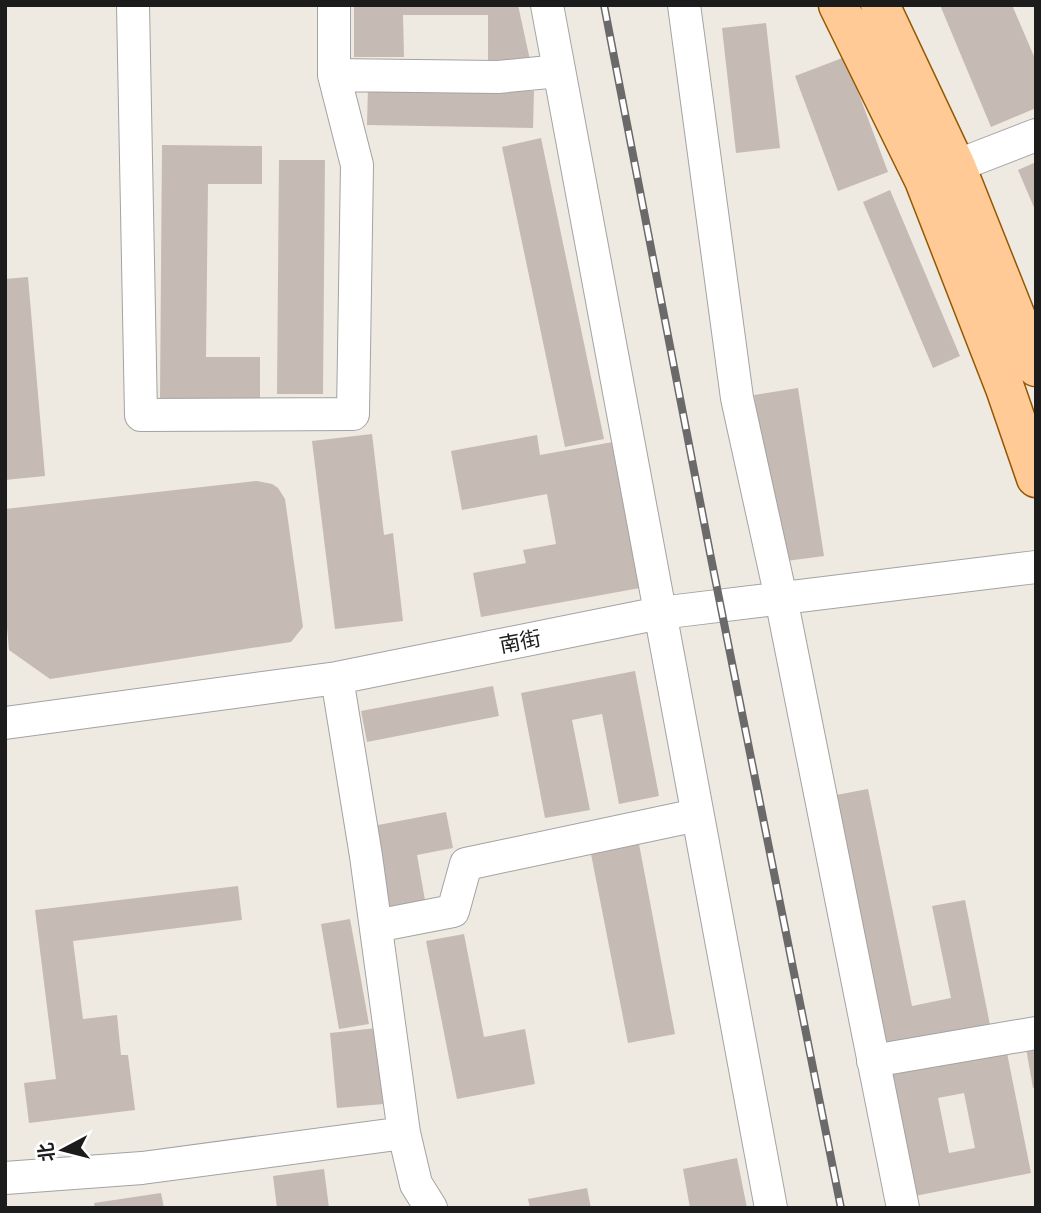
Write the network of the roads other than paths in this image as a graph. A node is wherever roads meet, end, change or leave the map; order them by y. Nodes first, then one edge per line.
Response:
1 (133, 5) edge
2 (334, 5) edge
3 (547, 5) edge
4 (684, 5) edge
5 (838, 5) edge
6 (880, 5) edge
7 (559, 71) junction
8 (334, 75) junction
9 (1036, 135) edge
10 (956, 166) junction
11 (1036, 367) edge
12 (1036, 478) edge
13 (1036, 567) edge
14 (781, 598) junction
15 (660, 613) junction
16 (337, 678) junction
17 (5, 723) edge
18 (698, 815) junction
19 (376, 926) junction
20 (1036, 1032) edge
21 (873, 1061) junction
22 (404, 1133) junction
23 (5, 1178) edge
24 (430, 1208) edge
25 (771, 1208) edge
26 (903, 1208) edge

1 - 8 street
2 - 8 street
3 - 7 street
4 - 14 street
5 - 12 main road
6 - 10 main road
7 - 8 street
7 - 15 street
9 - 10 street
10 - 11 main road
13 - 14 street, 南街
14 - 15 street, 南街
14 - 21 street
15 - 16 street, 南街
15 - 18 street
16 - 17 street, 南街
16 - 19 street
18 - 19 street
18 - 25 street
19 - 22 street
20 - 21 street
21 - 26 street
22 - 23 street
22 - 24 street

